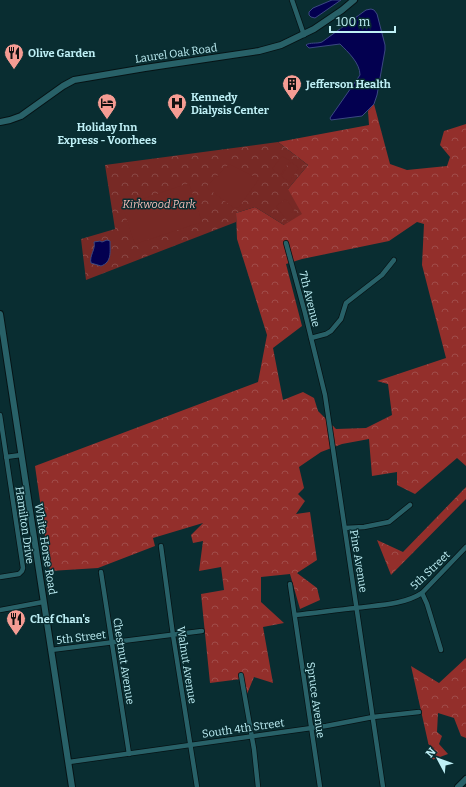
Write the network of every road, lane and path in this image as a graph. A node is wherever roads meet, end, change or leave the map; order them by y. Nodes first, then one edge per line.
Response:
1 (292, 0) edge
2 (354, 0) edge
3 (304, 35) junction
4 (0, 122) edge
5 (286, 243) dead end
6 (394, 260) dead end
7 (0, 314) edge
8 (311, 338) junction
9 (0, 415) edge
10 (21, 455) junction
11 (6, 458) junction
12 (410, 505) dead end
13 (345, 528) junction
14 (161, 546) dead end
15 (466, 547) edge
16 (101, 572) dead end
17 (0, 577) edge
18 (290, 584) dead end
19 (422, 593) junction
20 (43, 602) junction
21 (357, 607) junction
22 (0, 610) edge
23 (295, 615) junction
24 (202, 631) dead end
25 (173, 635) junction
26 (113, 642) junction
27 (51, 650) junction
28 (441, 650) dead end
29 (241, 675) dead end
30 (419, 712) dead end
31 (373, 717) junction
32 (311, 728) junction
33 (252, 736) junction
34 (191, 745) junction
35 (129, 754) junction
36 (68, 762) junction
37 (466, 779) edge
38 (72, 787) edge
39 (197, 787) edge
40 (258, 787) edge
41 (320, 787) edge
42 (383, 787) edge
43 (458, 787) edge

1 - 3 street
2 - 3 main road, Laurel Oak Road
3 - 4 main road, Laurel Oak Road
5 - 8 street, 7th Avenue
6 - 8 street, 7th Avenue
7 - 10 main road, White Horse Road
8 - 13 street, Pine Avenue
9 - 11 street, Hamilton Drive
10 - 11 street
10 - 20 main road, White Horse Road
11 - 17 street, Hamilton Drive
12 - 13 street
13 - 21 street, Pine Avenue
14 - 25 street, Walnut Avenue
15 - 19 street, 5th Street
16 - 26 street, Chestnut Avenue
18 - 23 street, Spruce Avenue
19 - 21 street, 5th Street
19 - 28 street
20 - 22 street
20 - 27 main road, White Horse Road
21 - 23 street, 5th Street
21 - 31 street, Pine Avenue
23 - 32 street, Spruce Avenue
24 - 25 street, 5th Street
25 - 26 street, 5th Street
25 - 34 street, Walnut Avenue
26 - 27 street, 5th Street
26 - 35 street, Chestnut Avenue
27 - 36 main road, White Horse Road
29 - 33 street
30 - 31 street, South 4th Street
31 - 32 street, South 4th Street
31 - 42 street, Pine Avenue
32 - 33 street, South 4th Street
32 - 41 street, Spruce Avenue
33 - 34 street, South 4th Street
33 - 40 street
34 - 35 street, South 4th Street
34 - 39 street, Walnut Avenue
35 - 36 street, South 4th Street
36 - 38 main road, White Horse Road
37 - 43 main road

